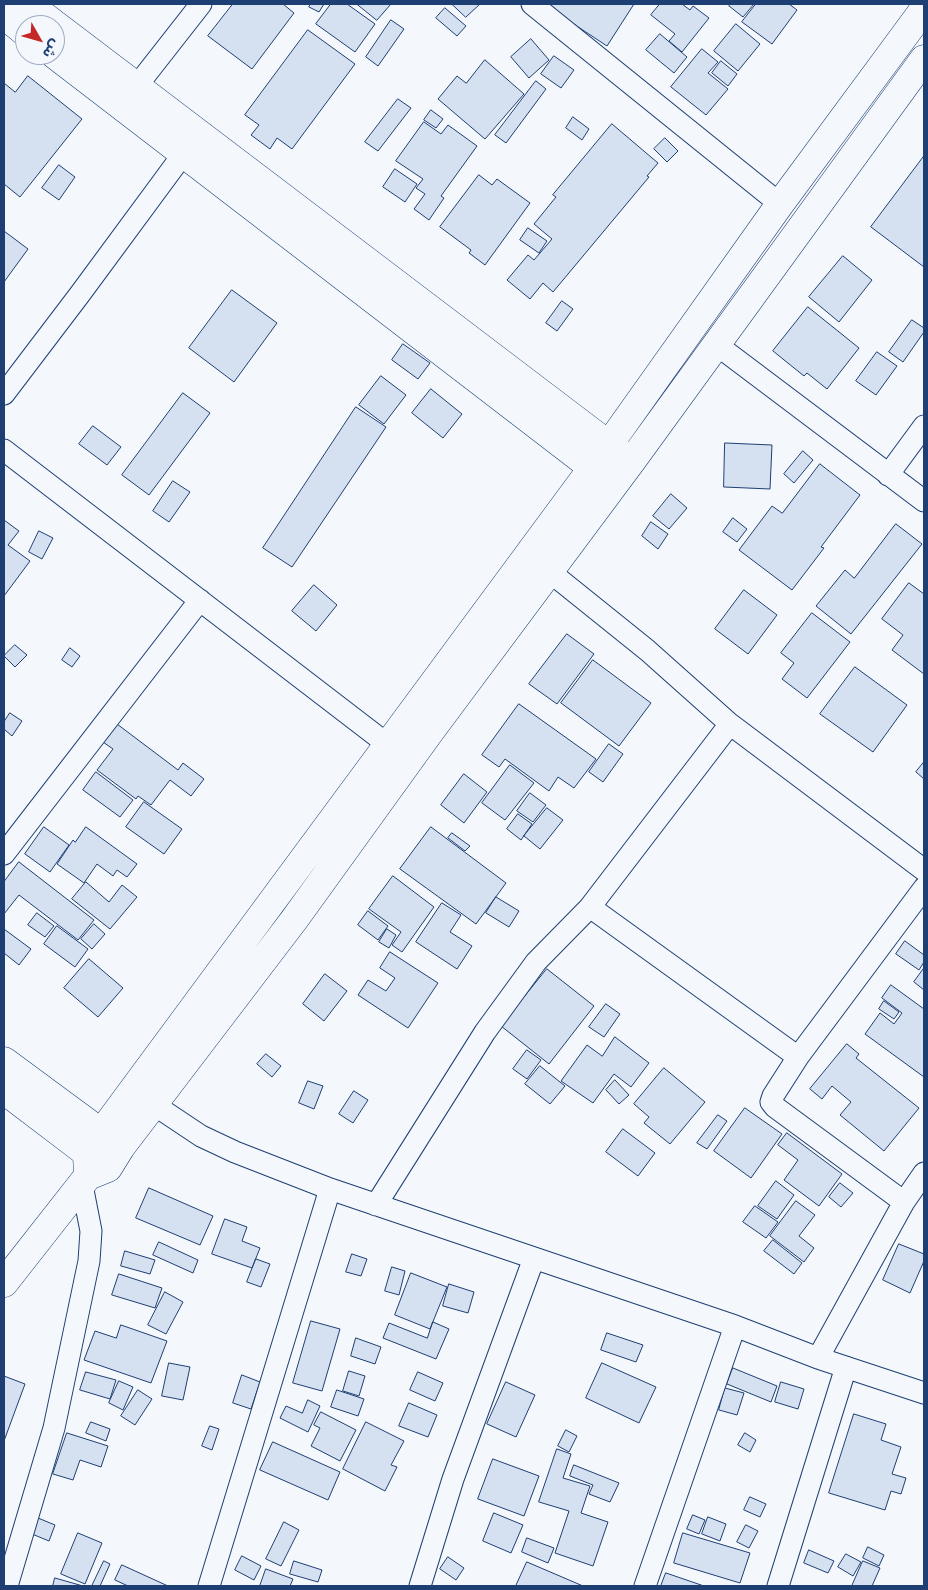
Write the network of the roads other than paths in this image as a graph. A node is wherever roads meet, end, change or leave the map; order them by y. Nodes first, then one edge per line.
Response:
1 (28, 4) edge
2 (202, 4) edge
3 (532, 4) edge
4 (924, 9) edge
5 (4, 16) edge
6 (15, 24) edge
7 (924, 59) edge
8 (65, 63) edge
9 (136, 88) junction
10 (184, 153) junction
11 (780, 204) junction
12 (716, 345) junction
13 (4, 394) edge
14 (924, 426) edge
15 (608, 444) junction
16 (4, 450) edge
17 (631, 462) junction
18 (592, 467) junction
19 (888, 475) junction
20 (614, 484) junction
21 (924, 501) edge
22 (550, 572) junction
23 (200, 600) junction
24 (730, 724) junction
25 (387, 744) junction
26 (4, 854) edge
27 (924, 870) edge
28 (924, 888) edge
29 (590, 907) junction
30 (798, 1058) junction
31 (4, 1061) edge
32 (4, 1090) edge
33 (143, 1098) junction
34 (98, 1160) junction
35 (924, 1173) edge
36 (330, 1189) junction
37 (904, 1202) junction
38 (376, 1205) junction
39 (534, 1258) junction
40 (4, 1284) edge
41 (735, 1326) junction
42 (818, 1358) junction
43 (846, 1366) junction
44 (924, 1392) edge
45 (8, 1586) edge
46 (209, 1586) edge
47 (420, 1586) edge
48 (645, 1586) edge
49 (778, 1586) edge

1 - 9 street
2 - 9 street
3 - 11 street
4 - 11 street
5 - 6 street
7 - 12 street
8 - 10 street
9 - 15 street
10 - 13 street
10 - 18 street
11 - 15 street
12 - 17 street
12 - 19 street
14 - 19 street
15 - 17 street
15 - 18 street
16 - 23 street
17 - 20 street
18 - 20 street
18 - 25 street
19 - 21 street
20 - 22 street
22 - 24 street
22 - 33 street
23 - 25 street
23 - 26 street
24 - 27 street
24 - 29 street
25 - 33 street
28 - 30 street
29 - 30 street
29 - 38 street
30 - 37 street
31 - 34 street
32 - 34 street
33 - 34 street
33 - 36 street
34 - 40 street
34 - 45 street
35 - 37 street
36 - 38 street
36 - 46 street
37 - 42 street
38 - 39 street
39 - 41 street
39 - 47 street
41 - 42 street
41 - 48 street
42 - 43 street
43 - 44 street
43 - 49 street

